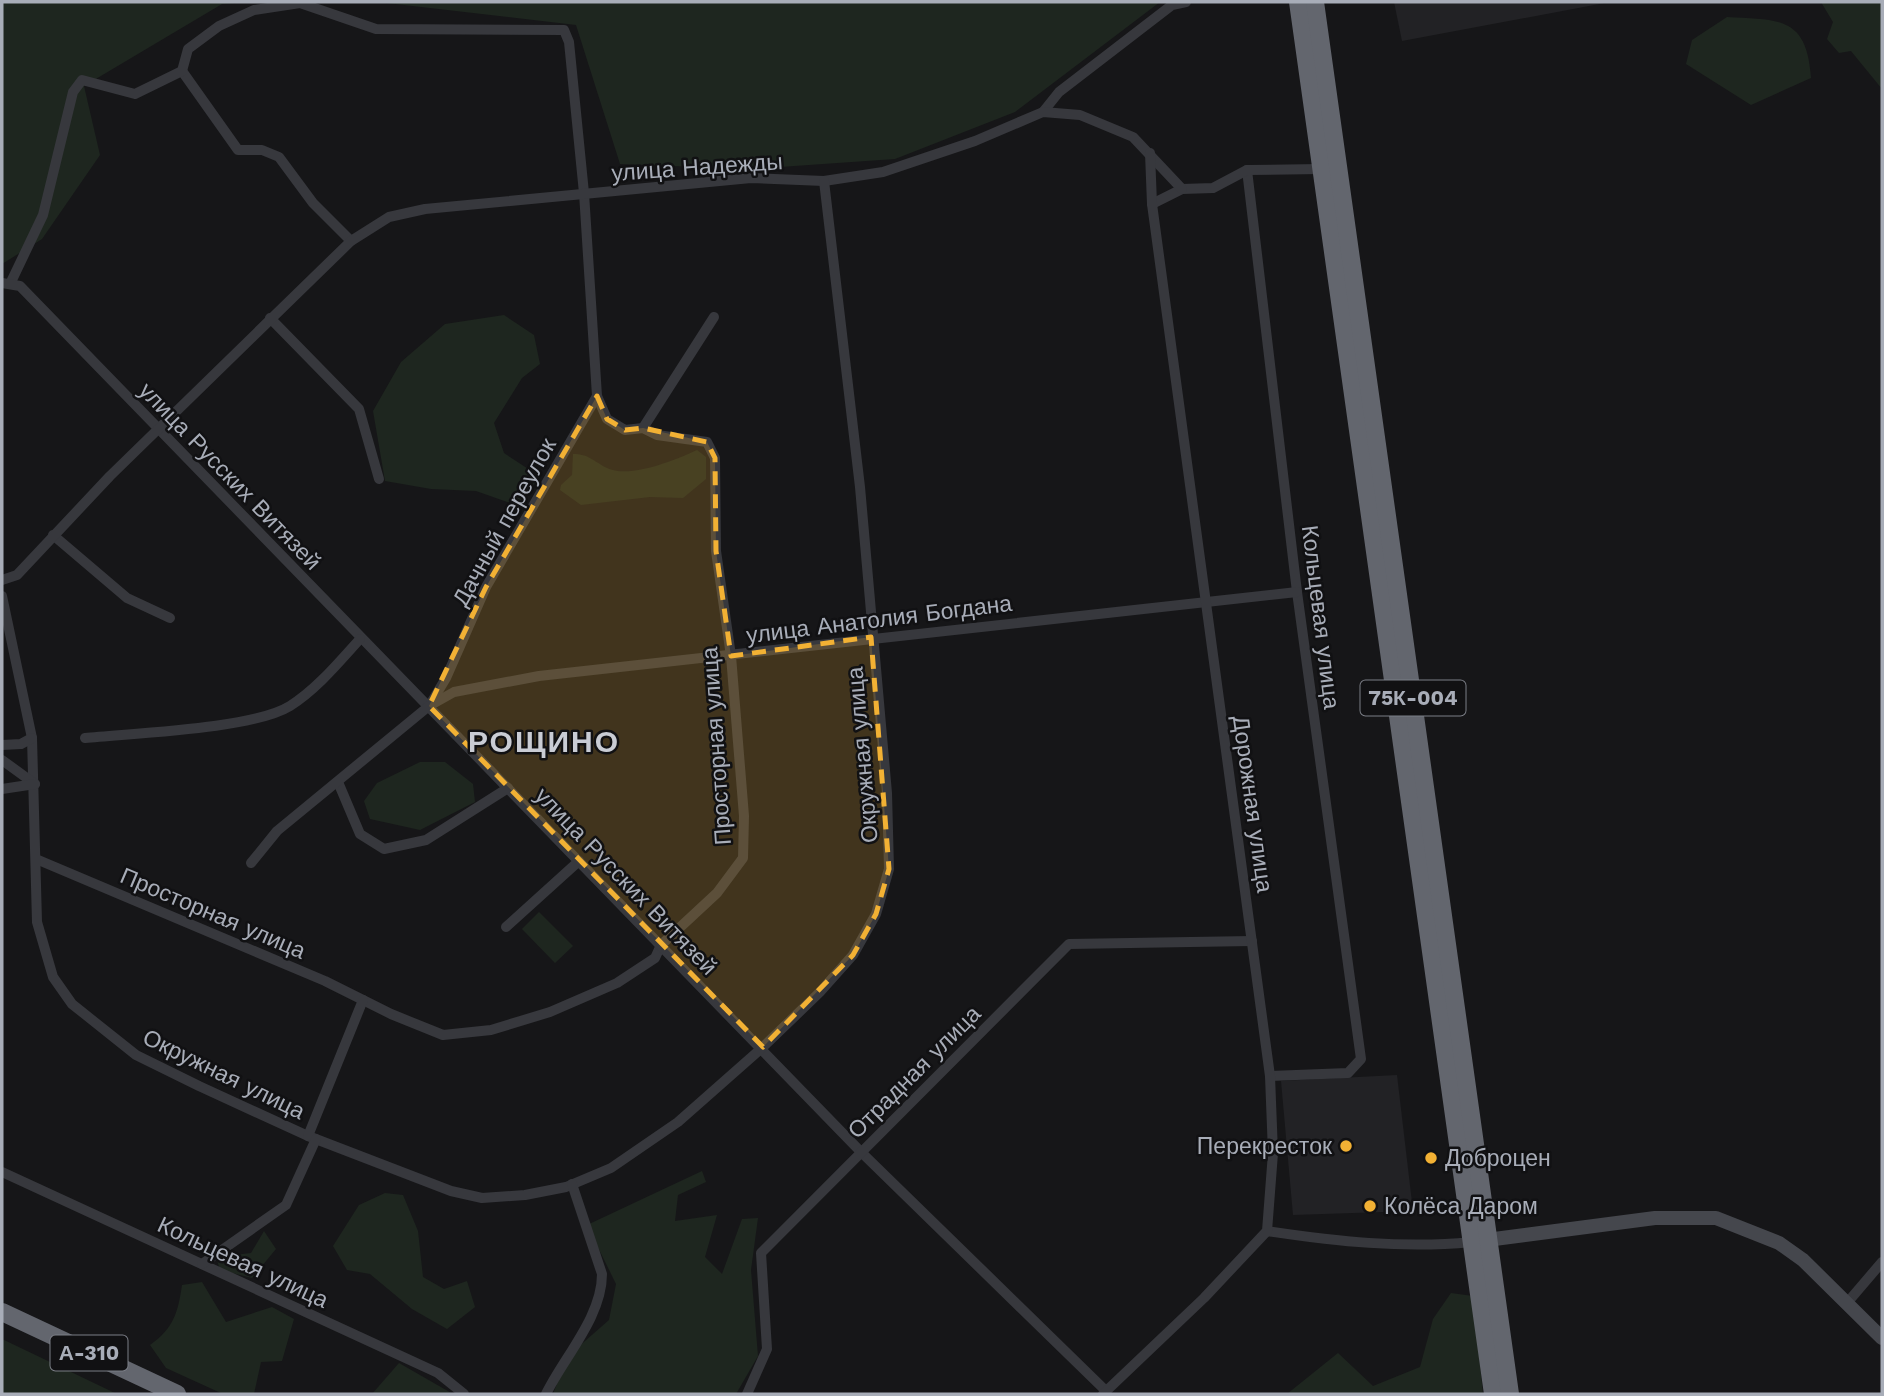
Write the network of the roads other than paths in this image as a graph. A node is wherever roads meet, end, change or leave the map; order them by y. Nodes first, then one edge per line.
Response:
1 (1186, 2) edge
2 (1298, 2) edge
3 (1315, 2) edge
4 (181, 71) junction
5 (1042, 112) junction
6 (1150, 153) junction
7 (1321, 169) junction
8 (1247, 170) junction
9 (824, 181) junction
10 (1182, 189) junction
11 (584, 194) junction
12 (1152, 204) junction
13 (351, 241) junction
14 (6, 283) edge
15 (714, 317) dead end
16 (271, 318) junction
17 (597, 396) junction
18 (643, 428) junction
19 (158, 429) junction
20 (379, 480) dead end
21 (53, 535) junction
22 (2, 580) edge
23 (1297, 592) junction
24 (2, 596) edge
25 (1206, 601) junction
26 (170, 618) dead end
27 (871, 637) junction
28 (360, 639) junction
29 (730, 656) junction
30 (429, 706) junction
31 (32, 738) junction
32 (85, 738) dead end
33 (2, 745) edge
34 (2, 760) edge
35 (338, 782) junction
36 (35, 784) junction
37 (508, 788) junction
38 (2, 789) edge
39 (36, 859) junction
40 (579, 860) junction
41 (251, 863) dead end
42 (506, 927) dead end
43 (1252, 941) junction
44 (661, 945) junction
45 (363, 1000) junction
46 (763, 1047) junction
47 (1270, 1076) junction
48 (312, 1138) junction
49 (861, 1152) junction
50 (2, 1172) edge
51 (572, 1184) junction
52 (1267, 1231) junction
53 (1480, 1241) junction
54 (1882, 1262) edge
55 (202, 1264) junction
56 (1847, 1303) junction
57 (2, 1312) edge
58 (1882, 1338) edge
59 (1104, 1393) edge
60 (177, 1394) edge
61 (464, 1394) edge
62 (546, 1394) edge
63 (747, 1394) edge
64 (1493, 1394) edge
65 (1510, 1394) edge

1 - 5 street, улица Надежды
2 - 7 highway, 75К-004
3 - 53 highway, 75К-004
4 - 11 street, Просторная улица
4 - 13 street
4 - 14 street
5 - 6 street, улица Надежды
5 - 9 street, улица Надежды
6 - 10 street, улица Надежды
6 - 12 street, Дорожная улица
7 - 8 street
7 - 53 highway, 75К-004
8 - 10 street
8 - 23 street, Кольцевая улица
9 - 11 street, улица Надежды
9 - 27 street, Окружная улица
10 - 12 street
11 - 13 street, улица Надежды
11 - 17 street, Просторная улица
12 - 25 street, Дорожная улица
13 - 16 street, улица Надежды
14 - 19 street, улица Русских Витязей
15 - 18 street
16 - 19 street, улица Надежды
16 - 20 street
17 - 18 street, Просторная улица
17 - 30 street, Дачный переулок
18 - 29 street, Просторная улица
19 - 21 street, улица Надежды
19 - 28 street, улица Русских Витязей
21 - 22 street, улица Надежды
21 - 26 street
23 - 25 street, улица Анатолия Богдана
23 - 47 street, Кольцевая улица
24 - 31 street, Окружная улица
25 - 27 street, улица Анатолия Богдана
25 - 43 street, Дорожная улица
27 - 29 street, улица Анатолия Богдана
27 - 46 street, Окружная улица
28 - 30 street, улица Русских Витязей
28 - 32 street
29 - 30 street, улица Анатолия Богдана
29 - 44 street, Просторная улица
30 - 35 street
30 - 37 street, улица Русских Витязей
31 - 33 street
31 - 36 street, Окружная улица
34 - 36 street
35 - 37 street
35 - 41 street
36 - 38 street
36 - 39 street, Окружная улица
37 - 40 street, улица Русских Витязей
39 - 45 street, Просторная улица
39 - 48 street, Окружная улица
40 - 42 street
40 - 44 street, улица Русских Витязей
43 - 47 street, Дорожная улица
43 - 49 street, Отрадная улица
44 - 45 street, Просторная улица
44 - 46 street, улица Русских Витязей
45 - 48 street
46 - 49 street, улица Русских Витязей
46 - 51 street, Окружная улица
47 - 52 street, Дорожная улица
48 - 51 street, Окружная улица
48 - 55 street
49 - 59 street, улица Русских Витязей
49 - 63 street, Отрадная улица
50 - 55 street, Кольцевая улица
51 - 62 street
52 - 53 street
52 - 59 street
53 - 56 street
53 - 64 highway, 75К-004
53 - 65 highway, 75К-004
54 - 56 street
55 - 61 street, Кольцевая улица
56 - 58 street
57 - 60 highway, А-310

